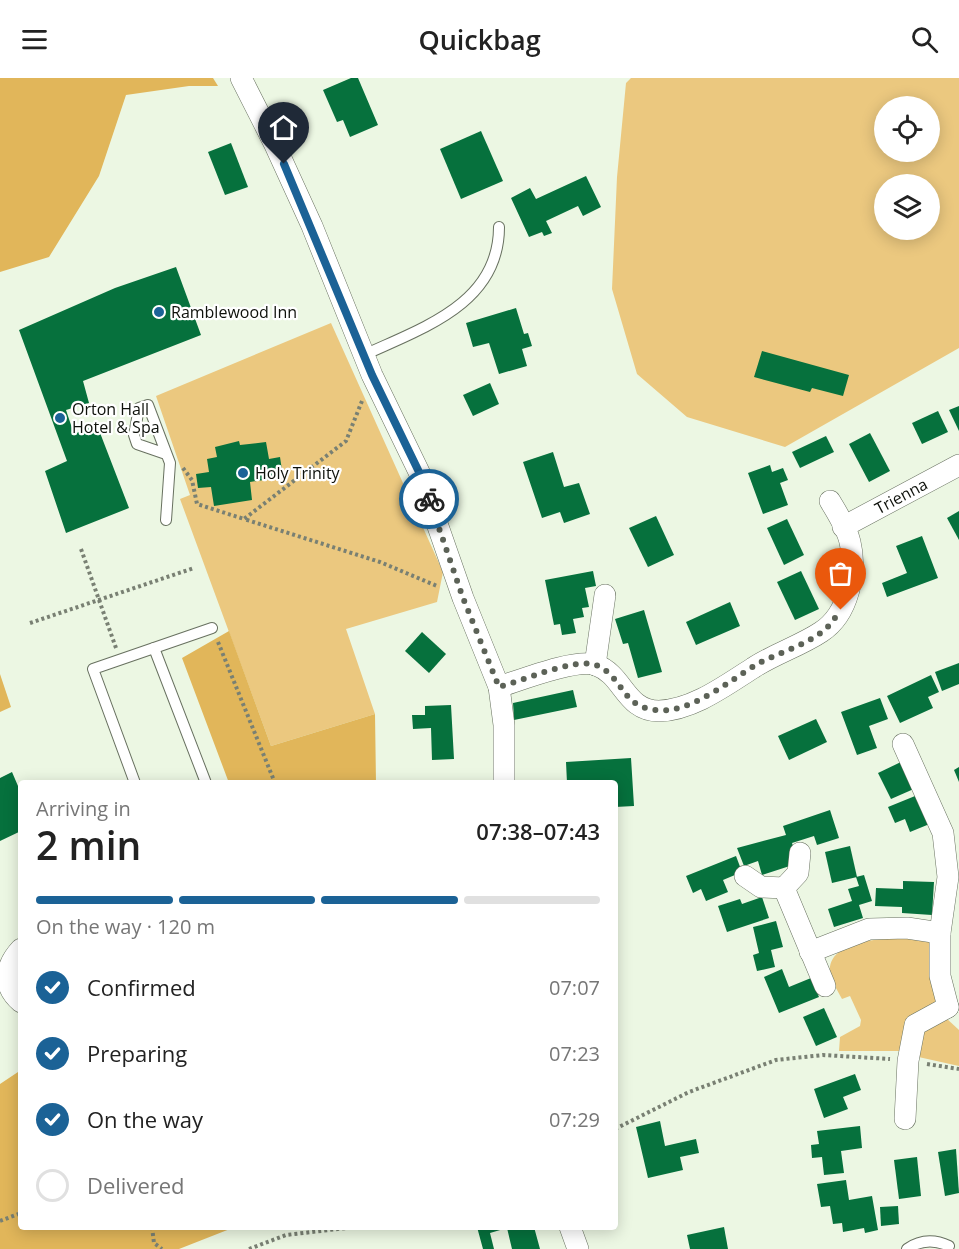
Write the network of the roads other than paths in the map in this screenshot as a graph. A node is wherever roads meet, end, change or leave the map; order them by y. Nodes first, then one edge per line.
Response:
1 (241, 78) edge
2 (500, 228) dead end
3 (364, 355) junction
4 (168, 459) road end
5 (959, 465) edge
6 (831, 501) dead end
7 (166, 520) dead end
8 (843, 527) junction
9 (605, 595) dead end
10 (212, 628) road end
11 (154, 648) junction
12 (595, 665) junction
13 (499, 687) junction
14 (903, 744) dead end
15 (134, 780) edge
16 (205, 780) edge
17 (504, 780) edge
18 (800, 853) dead end
19 (952, 859) edge
20 (745, 876) dead end
21 (784, 888) junction
22 (940, 933) junction
23 (18, 952) edge
24 (810, 952) junction
25 (825, 986) dead end
26 (18, 999) edge
27 (953, 1012) edge
28 (905, 1119) dead end
29 (571, 1230) edge
30 (949, 1246) dead end
31 (578, 1249) edge
32 (906, 1249) edge

1 - 3 street
2 - 3 lane
3 - 13 street
4 - 7 lane
5 - 8 street, Trienna
6 - 8 street
8 - 12 street
9 - 12 street
10 - 11 lane
11 - 15 lane
11 - 16 lane
12 - 13 street
13 - 17 street
14 - 19 street
18 - 21 street
19 - 22 street
20 - 21 street
21 - 24 street
22 - 24 street
22 - 27 street
23 - 26 street
24 - 25 street
27 - 28 street
29 - 31 street
30 - 32 lane

